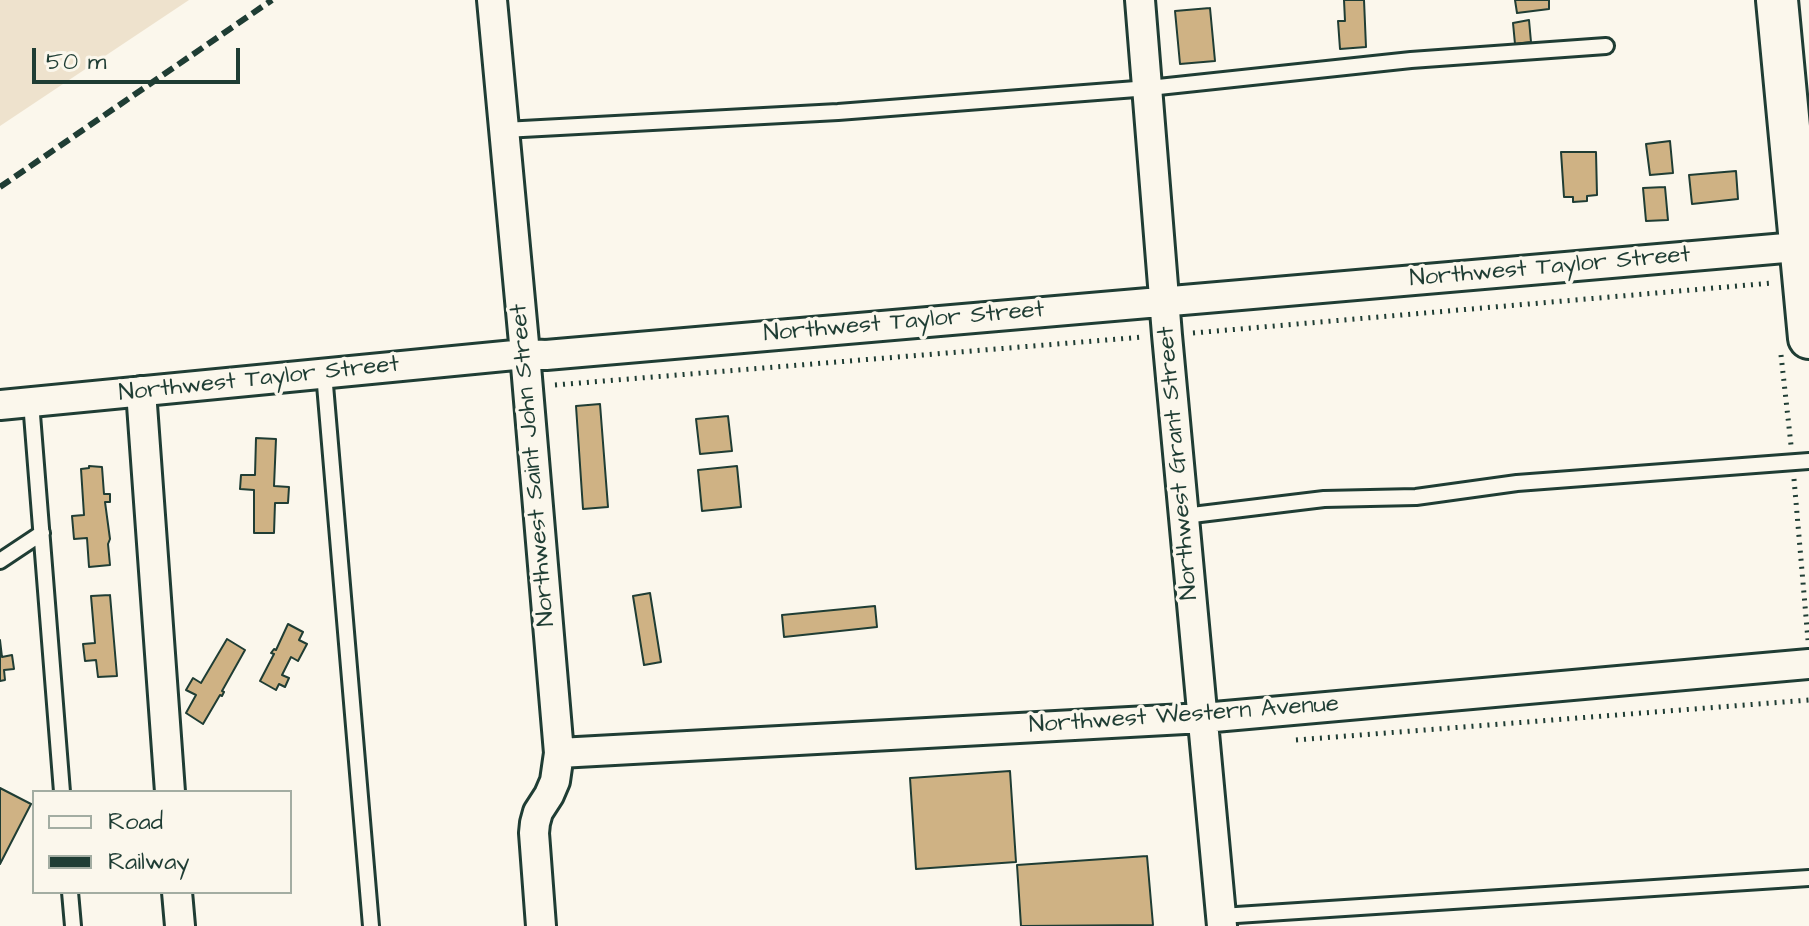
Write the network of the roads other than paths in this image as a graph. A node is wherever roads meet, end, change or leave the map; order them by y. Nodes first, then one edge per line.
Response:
1 (492, 0) edge
2 (1140, 0) edge
3 (1777, 0) edge
4 (1606, 46) dead end
5 (1149, 88) junction
6 (504, 130) junction
7 (1805, 246) edge
8 (1165, 301) junction
9 (1809, 338) edge
10 (525, 354) junction
11 (324, 373) junction
12 (141, 391) junction
13 (31, 402) junction
14 (0, 405) edge
15 (1809, 461) edge
16 (1184, 516) junction
17 (42, 533) junction
18 (0, 561) edge
19 (1809, 664) edge
20 (1203, 718) junction
21 (559, 753) junction
22 (62, 790) edge
23 (170, 790) edge
24 (1809, 878) edge
25 (70, 894) edge
26 (177, 894) edge
27 (1222, 921) edge
28 (73, 926) edge
29 (180, 926) edge
30 (371, 926) edge
31 (541, 926) edge

1 - 6 street, Northwest Saint John Street
2 - 5 street, Northwest Grant Street
3 - 7 main road
4 - 5 lane
5 - 6 lane
5 - 8 street, Northwest Grant Street
6 - 10 street, Northwest Saint John Street
7 - 8 street, Northwest Taylor Street
7 - 9 main road
8 - 10 street, Northwest Taylor Street
8 - 16 street, Northwest Grant Street
10 - 11 street, Northwest Taylor Street
10 - 21 street, Northwest Saint John Street
11 - 12 street, Northwest Taylor Street
11 - 30 lane
12 - 13 street, Northwest Taylor Street
12 - 23 street
13 - 14 street, Northwest Taylor Street
13 - 17 lane
15 - 16 lane
16 - 20 street, Northwest Grant Street
17 - 18 lane
17 - 22 lane
19 - 20 street, Northwest Western Avenue
20 - 21 street, Northwest Western Avenue
20 - 27 street, Northwest Grant Street
21 - 31 street, Northwest Saint John Street
24 - 27 lane
25 - 28 lane
26 - 29 street

